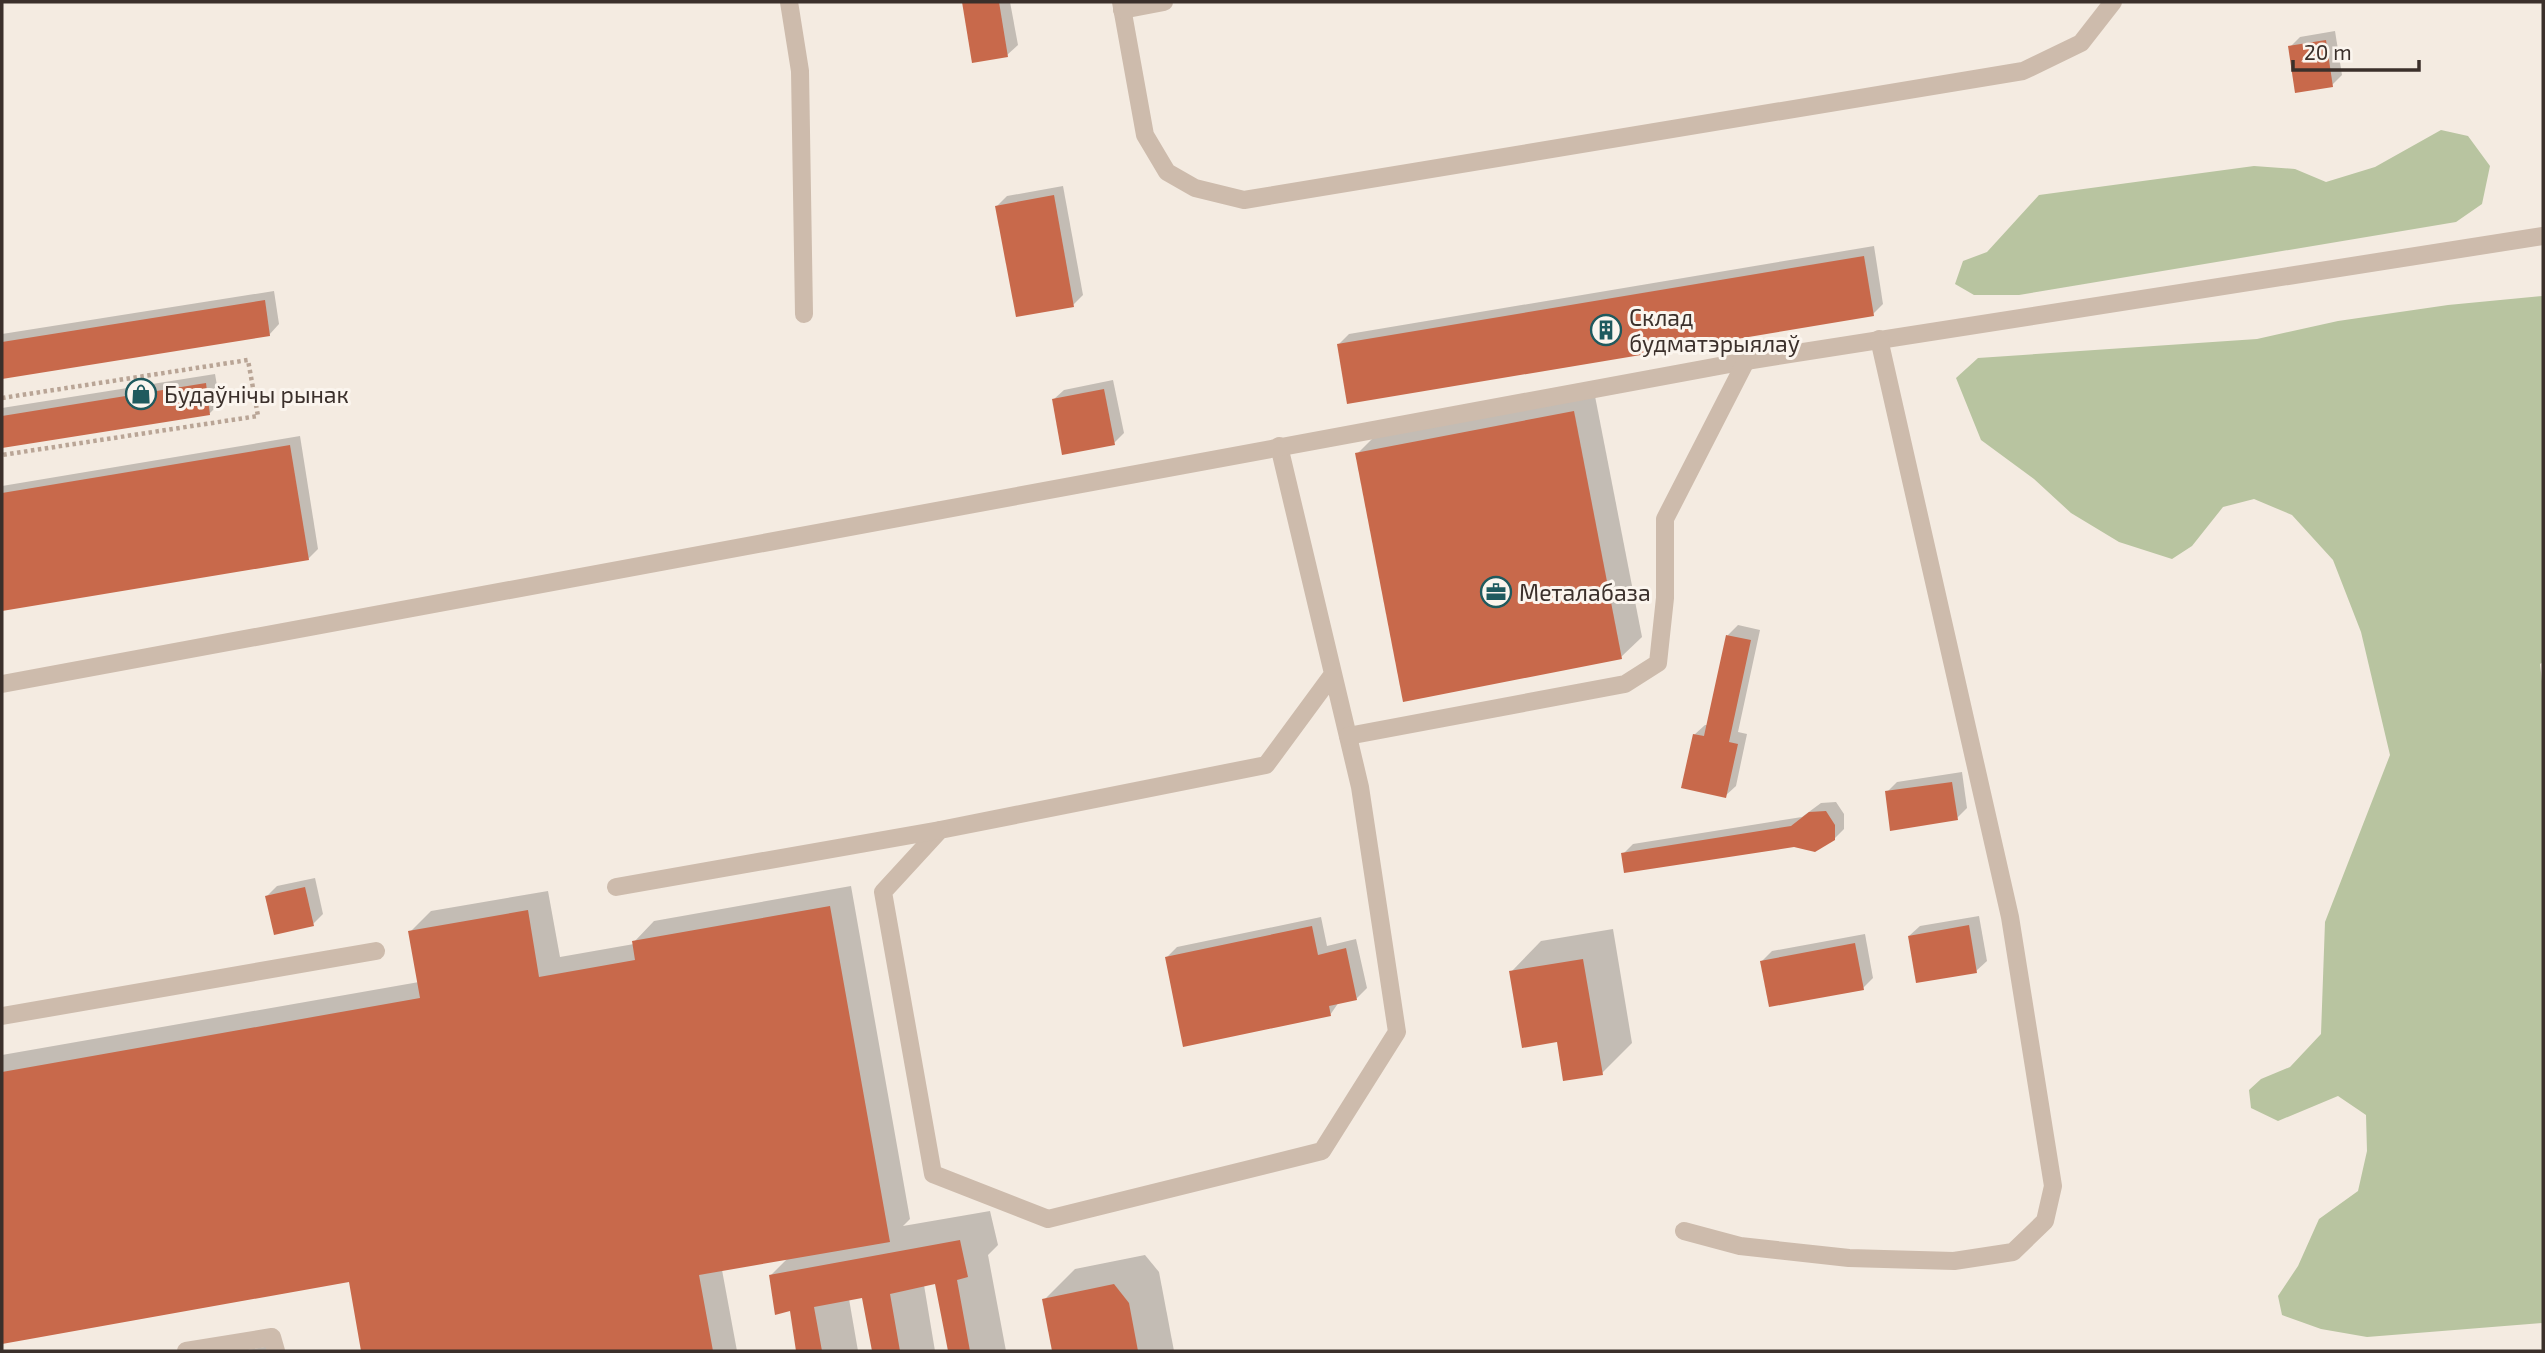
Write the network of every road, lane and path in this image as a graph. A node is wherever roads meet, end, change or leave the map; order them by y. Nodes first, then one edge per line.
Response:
1 (789, 2) edge
2 (1164, 2) edge
3 (2113, 2) edge
4 (1121, 6) edge
5 (2543, 236) edge
6 (804, 314) dead end
7 (1879, 339) junction
8 (1746, 361) junction
9 (2, 398) edge
10 (1279, 446) junction
11 (2, 455) edge
12 (1333, 674) junction
13 (2, 684) edge
14 (1348, 736) junction
15 (940, 830) junction
16 (616, 887) dead end
17 (376, 951) dead end
18 (2, 1016) edge
19 (1684, 1231) dead end
20 (186, 1351) edge
21 (276, 1351) edge

1 - 6 lane
2 - 4 lane
3 - 4 lane
5 - 7 lane
7 - 8 lane
7 - 19 lane
8 - 10 lane
8 - 14 lane
9 - 11 path
10 - 12 lane
10 - 13 lane
12 - 14 lane
12 - 15 lane
14 - 15 lane
15 - 16 lane
17 - 18 lane
20 - 21 lane

